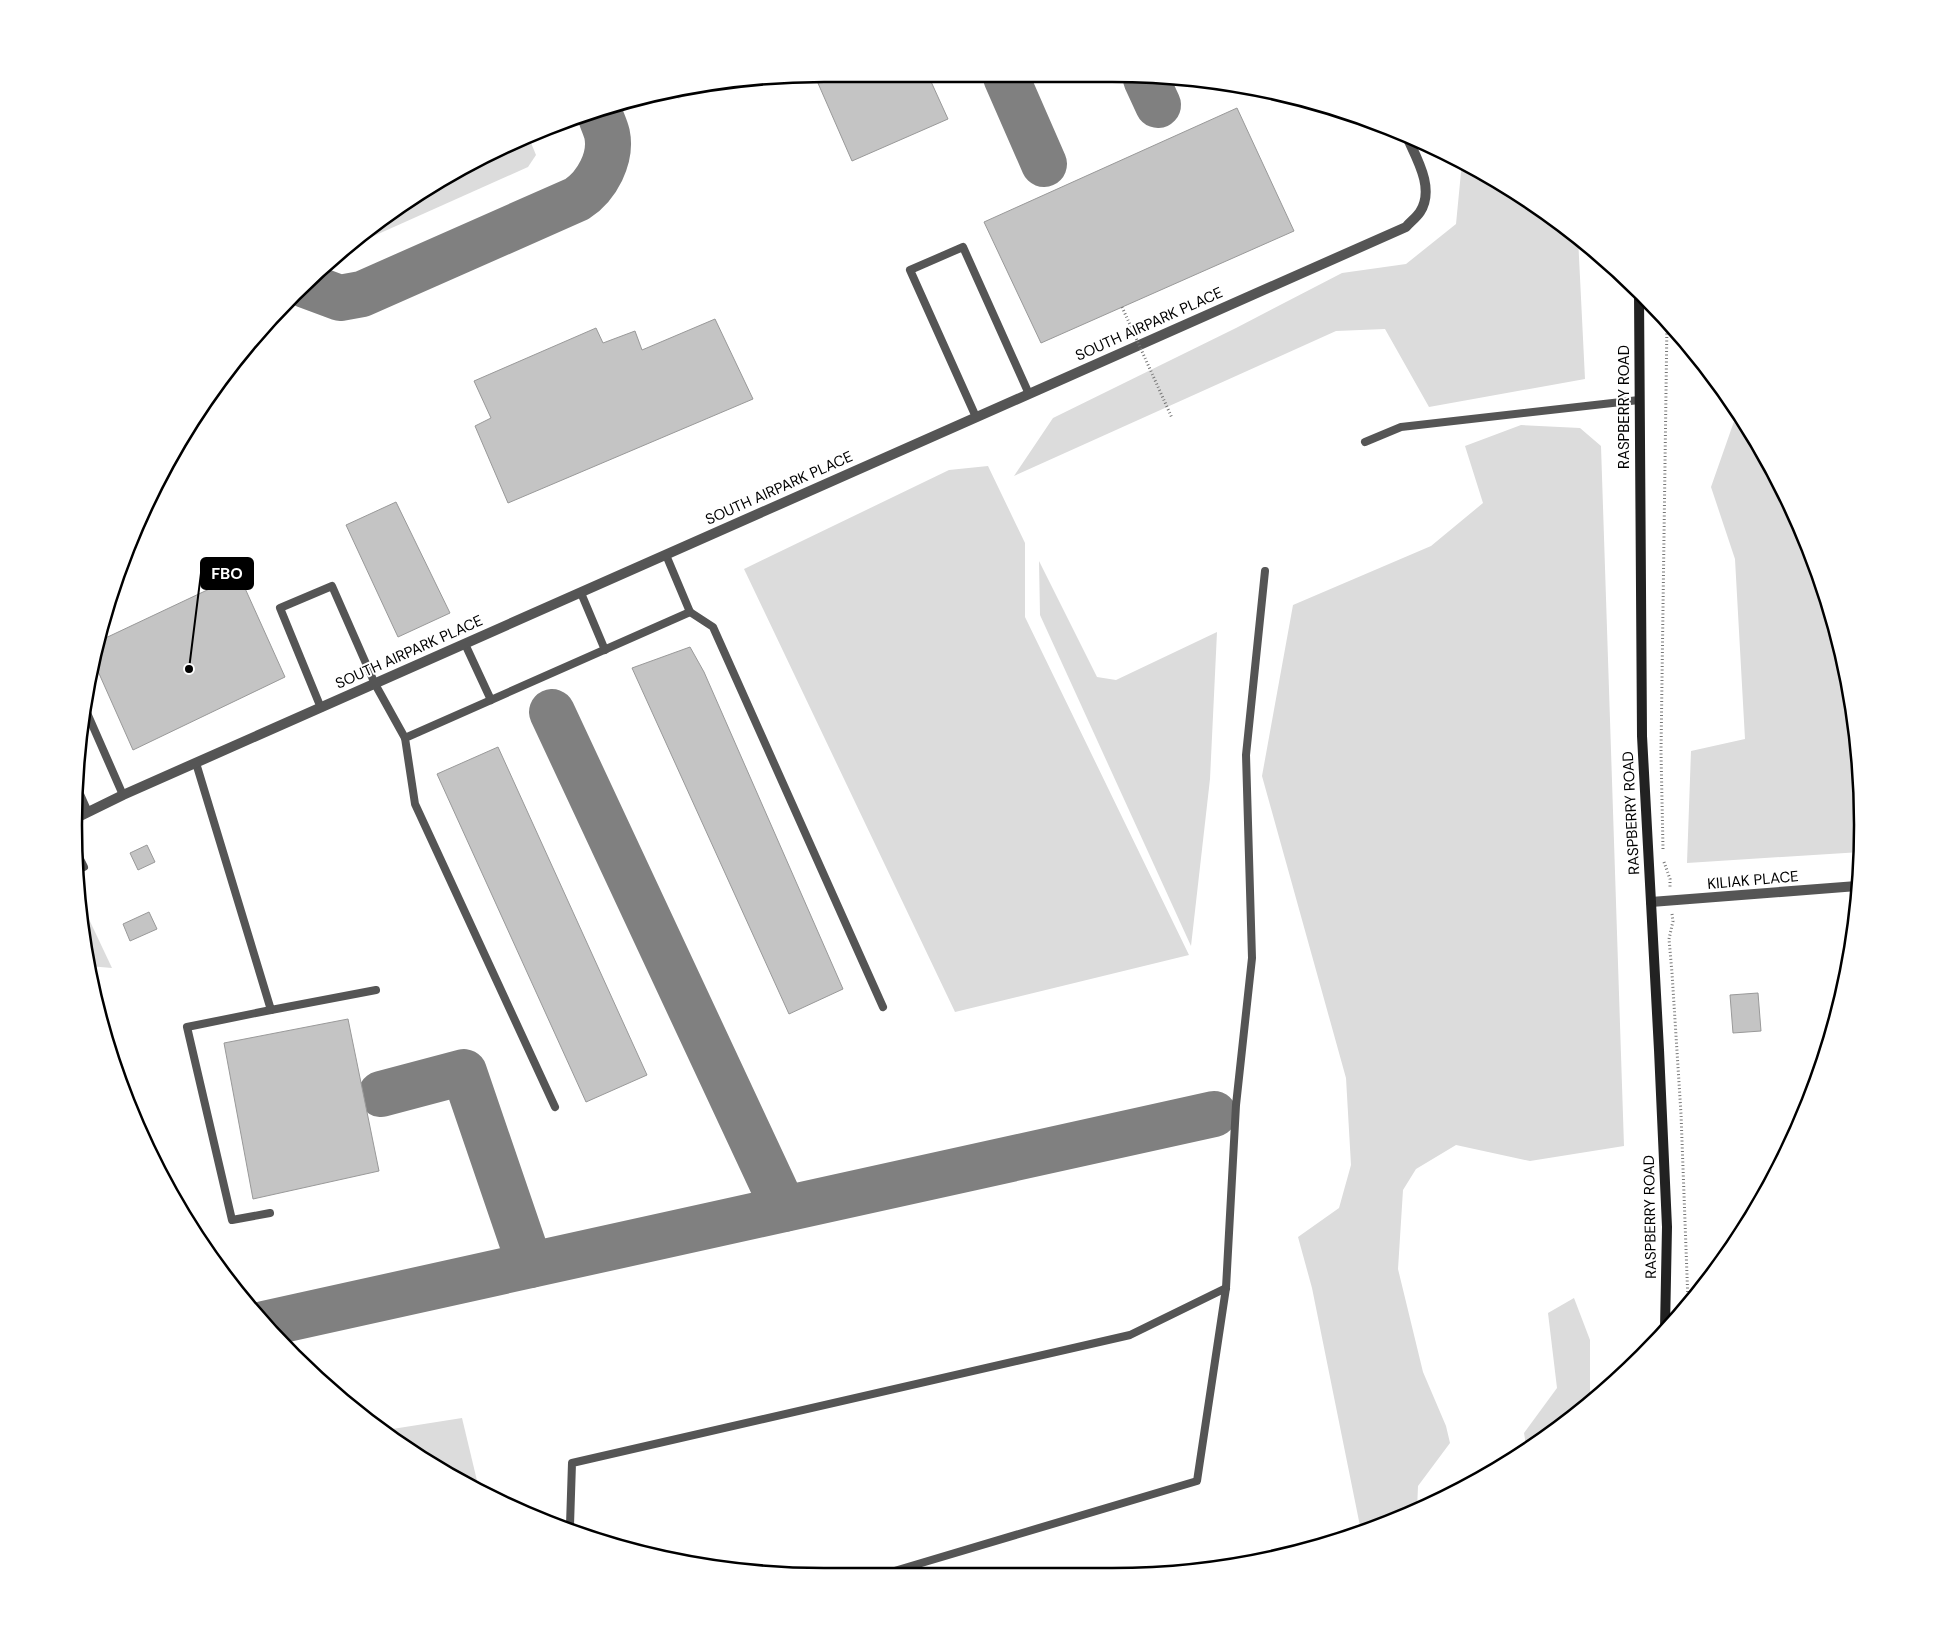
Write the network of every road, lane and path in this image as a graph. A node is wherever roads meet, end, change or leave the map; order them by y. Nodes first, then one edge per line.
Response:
1 (1411, 146) edge
2 (1638, 301) edge
3 (1122, 307) dead end
4 (1667, 332) edge
5 (1029, 394) junction
6 (1639, 400) junction
7 (976, 417) junction
8 (1172, 418) dead end
9 (1365, 442) dead end
10 (666, 555) junction
11 (1265, 570) dead end
12 (580, 593) junction
13 (690, 612) junction
14 (465, 644) junction
15 (605, 650) junction
16 (375, 684) junction
17 (491, 700) junction
18 (321, 708) junction
19 (90, 720) edge
20 (405, 738) junction
21 (196, 763) junction
22 (123, 795) junction
23 (83, 801) edge
24 (88, 812) junction
25 (82, 815) edge
26 (1852, 886) edge
27 (1651, 902) junction
28 (1671, 902) junction
29 (376, 990) dead end
30 (883, 1007) dead end
31 (271, 1010) junction
32 (555, 1107) dead end
33 (270, 1213) dead end
34 (1226, 1288) junction
35 (1688, 1293) edge
36 (1665, 1320) edge
37 (570, 1522) edge
38 (905, 1568) edge

1 - 5 street, SOUTH AIRPARK PLACE
2 - 6 street, RASPBERRY ROAD
3 - 8 path, bridge
4 - 28 path
5 - 7 street, SOUTH AIRPARK PLACE
5 - 7 lane
6 - 9 lane
6 - 27 street, RASPBERRY ROAD
7 - 10 street, SOUTH AIRPARK PLACE
10 - 12 street, SOUTH AIRPARK PLACE
10 - 13 lane
11 - 34 lane
12 - 14 street, SOUTH AIRPARK PLACE
12 - 15 lane
13 - 15 lane
13 - 30 lane
14 - 16 street, SOUTH AIRPARK PLACE
14 - 17 lane
15 - 17 lane
16 - 18 street, SOUTH AIRPARK PLACE
16 - 18 lane
16 - 20 lane
17 - 20 lane
18 - 21 street, SOUTH AIRPARK PLACE
19 - 22 lane
20 - 32 lane
21 - 22 street, SOUTH AIRPARK PLACE
21 - 31 lane
22 - 24 street, SOUTH AIRPARK PLACE
23 - 24 lane
24 - 25 street, SOUTH AIRPARK PLACE
26 - 28 street, KILIAK PLACE
27 - 28 street, KILIAK PLACE
27 - 36 street, RASPBERRY ROAD
28 - 35 path
29 - 31 lane
31 - 33 lane
34 - 37 lane
34 - 38 lane

